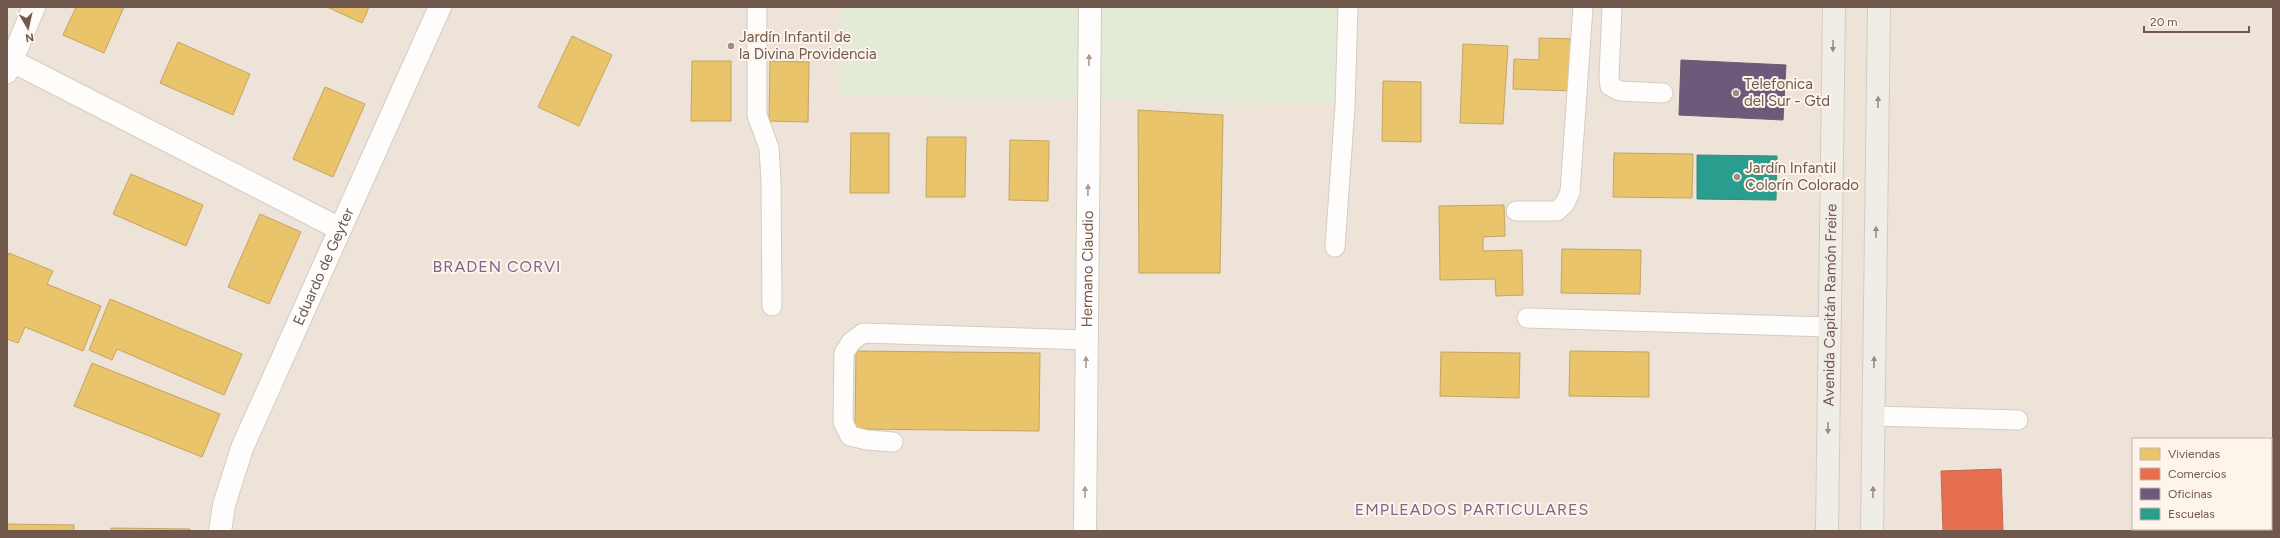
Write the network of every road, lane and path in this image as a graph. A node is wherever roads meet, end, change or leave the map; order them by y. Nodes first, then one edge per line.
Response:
1 (34, 7) edge
2 (440, 7) edge
3 (757, 7) edge
4 (1090, 7) edge
5 (1348, 7) edge
6 (1583, 7) edge
7 (1612, 7) edge
8 (1834, 7) edge
9 (1879, 7) edge
10 (9, 66) edge
11 (1663, 93) dead end
12 (1516, 211) dead end
13 (340, 229) junction
14 (1335, 247) dead end
15 (772, 306) dead end
16 (1527, 318) dead end
17 (1829, 327) junction
18 (1087, 340) junction
19 (1874, 416) junction
20 (2018, 420) dead end
21 (893, 442) dead end
22 (220, 531) edge
23 (1085, 531) edge
24 (1827, 531) edge
25 (1872, 531) edge

1 - 10 street
2 - 13 street, Eduardo de Geyter
3 - 15 lane
18 -> 4 street, Hermano Claudio
5 - 14 lane
6 - 12 lane
7 - 11 lane
8 -> 17 main road, Avenida Capitán Ramón Freire
19 -> 9 main road
10 - 13 street
13 - 22 street, Eduardo de Geyter
16 - 17 lane
17 -> 24 main road, Avenida Capitán Ramón Freire
18 - 21 lane
23 -> 18 street, Hermano Claudio
19 - 20 lane
25 -> 19 main road

